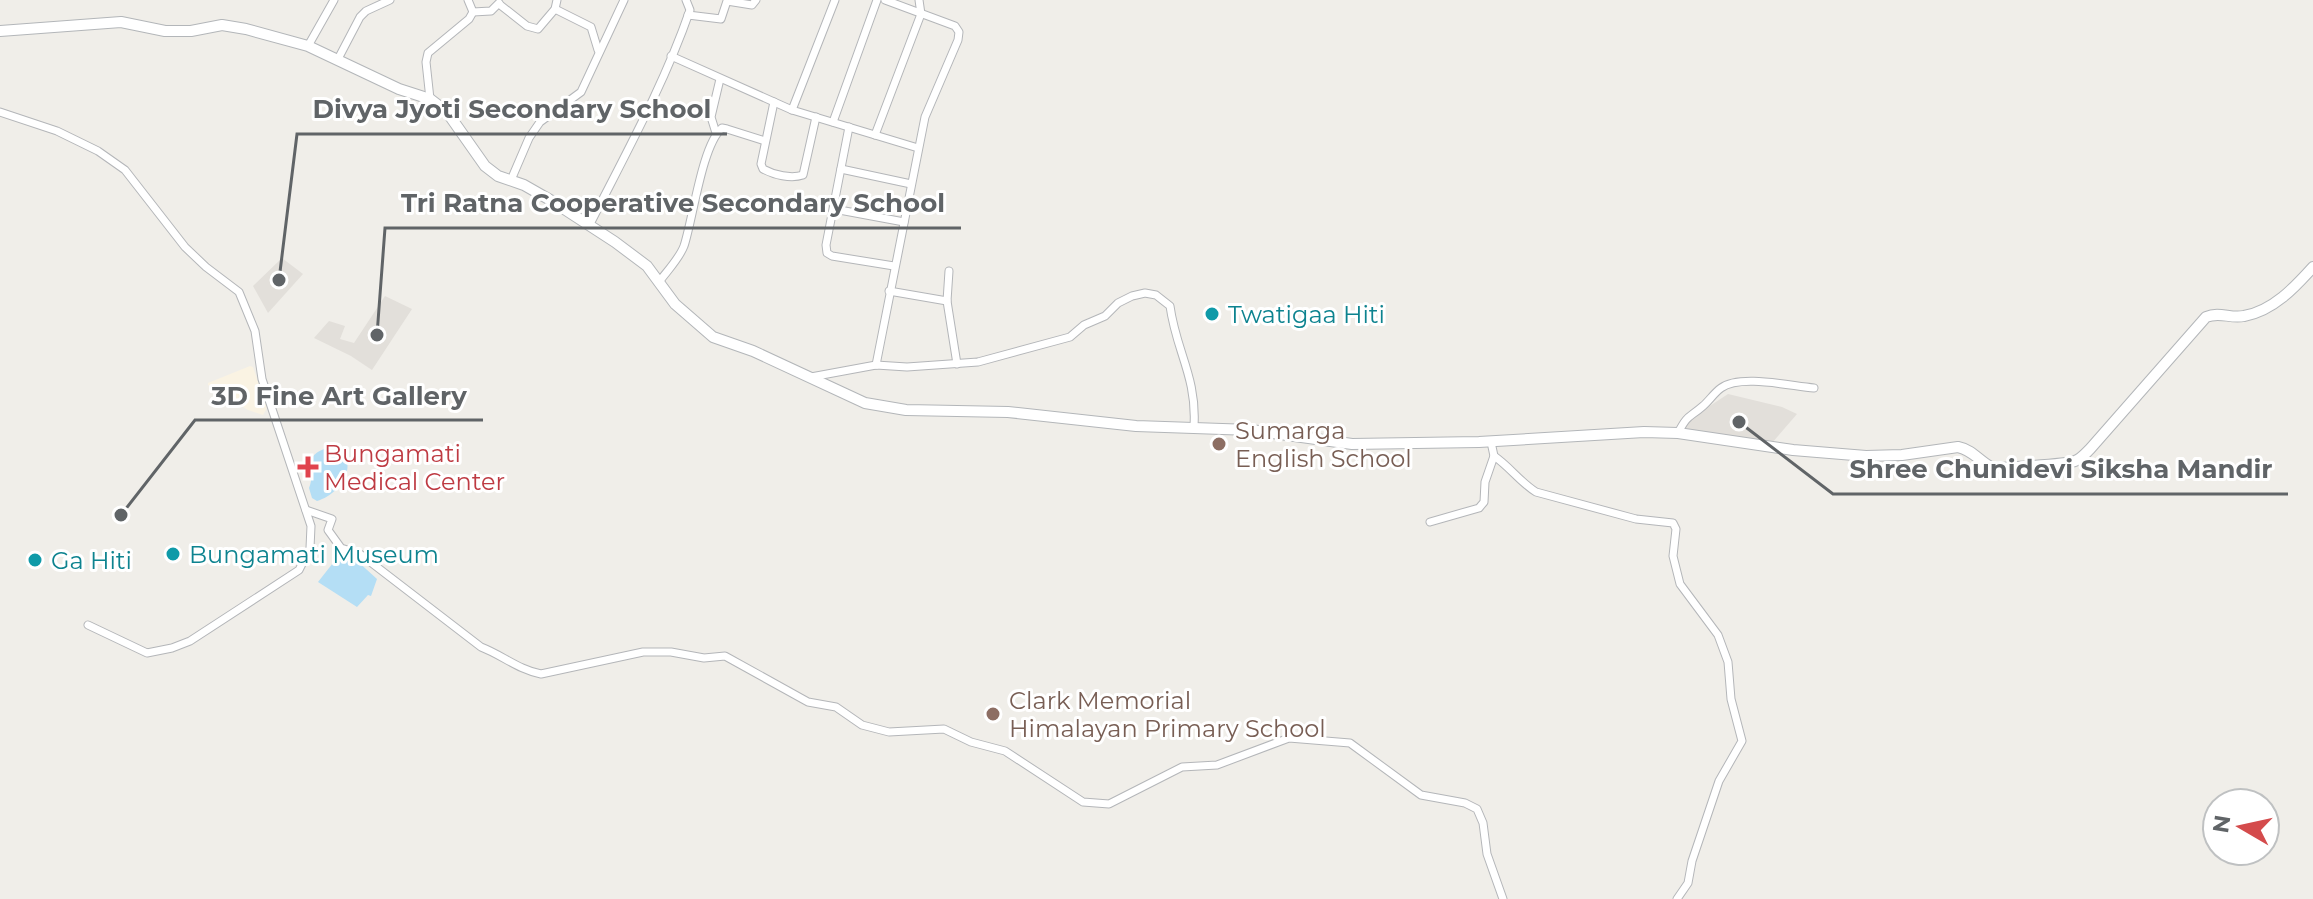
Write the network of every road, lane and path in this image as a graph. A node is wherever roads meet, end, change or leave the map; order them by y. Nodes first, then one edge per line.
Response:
1 (334, 0) edge
2 (390, 0) edge
3 (468, 0) edge
4 (624, 0) edge
5 (756, 0) edge
6 (835, 0) edge
7 (877, 0) edge
8 (885, 0) edge
9 (919, 0) edge
10 (688, 1) edge
11 (500, 2) edge
12 (556, 4) edge
13 (473, 12) junction
14 (921, 14) junction
15 (688, 15) junction
16 (0, 31) edge
17 (308, 46) junction
18 (598, 52) junction
19 (671, 56) junction
20 (338, 59) junction
21 (720, 79) junction
22 (430, 99) junction
23 (774, 102) junction
24 (792, 110) junction
25 (0, 112) edge
26 (816, 117) junction
27 (833, 122) junction
28 (849, 127) junction
29 (716, 133) junction
30 (875, 135) junction
31 (765, 141) junction
32 (918, 148) junction
33 (841, 169) junction
34 (511, 180) junction
35 (911, 184) junction
36 (834, 209) junction
37 (904, 222) junction
38 (589, 226) junction
39 (894, 266) junction
40 (2313, 267) edge
41 (949, 271) dead end
42 (659, 282) junction
43 (889, 291) junction
44 (947, 301) junction
45 (957, 364) junction
46 (876, 365) junction
47 (811, 377) junction
48 (1814, 388) dead end
49 (1194, 426) junction
50 (1678, 433) junction
51 (1491, 442) junction
52 (1494, 456) junction
53 (306, 510) junction
54 (1430, 522) dead end
55 (88, 625) dead end
56 (1503, 899) edge
57 (1677, 899) edge

1 - 17 street
2 - 20 street
3 - 13 street
4 - 18 street
5 - 15 street
6 - 24 street
7 - 27 street
8 - 14 street
9 - 14 street
10 - 15 street
11 - 12 street
11 - 13 street
12 - 18 street
13 - 22 street
14 - 30 street
14 - 32 street
15 - 19 street
16 - 17 main road
17 - 20 main road
18 - 34 street
19 - 21 street
19 - 38 street
20 - 22 main road
21 - 23 street
21 - 29 street
22 - 34 main road
23 - 24 street
23 - 31 street
24 - 26 street
25 - 53 street
26 - 27 street
26 - 31 street
27 - 28 street
28 - 30 street
28 - 33 street
29 - 31 street
29 - 42 street
30 - 32 street
32 - 35 street
33 - 35 street
33 - 36 street
34 - 38 main road
35 - 37 street
36 - 37 street
36 - 39 street
37 - 39 street
38 - 42 main road
39 - 43 street
40 - 50 main road
41 - 44 street
42 - 47 main road
43 - 44 street
43 - 46 street
44 - 45 street
45 - 46 street
45 - 49 street
46 - 47 street
47 - 49 main road
48 - 50 street
49 - 51 main road
50 - 51 main road
51 - 52 street
52 - 54 street
52 - 57 street
53 - 55 street
53 - 56 street

